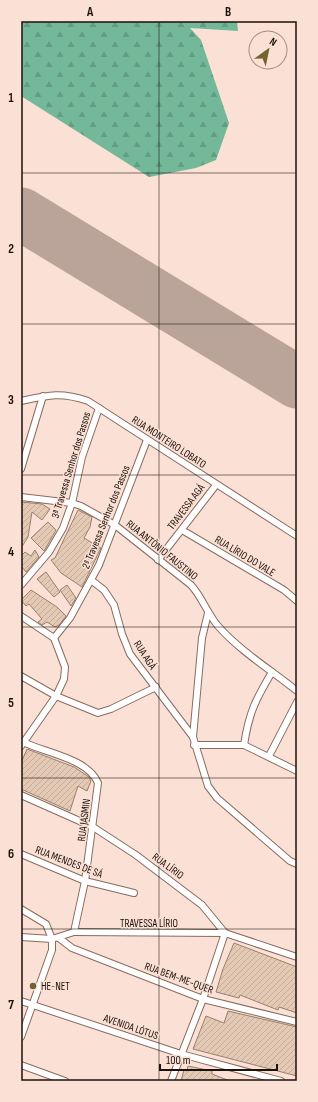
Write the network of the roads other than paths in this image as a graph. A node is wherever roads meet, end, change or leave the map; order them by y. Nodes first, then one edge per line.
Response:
1 (43, 396) junction
2 (21, 401) edge
3 (99, 408) junction
4 (148, 440) junction
5 (21, 469) edge
6 (216, 485) junction
7 (21, 497) edge
8 (72, 503) junction
9 (115, 525) junction
10 (182, 530) junction
11 (297, 536) edge
12 (158, 560) junction
13 (91, 580) junction
14 (21, 585) edge
15 (297, 601) edge
16 (208, 613) junction
17 (21, 616) edge
18 (54, 638) junction
19 (272, 672) junction
20 (21, 676) edge
21 (156, 687) junction
22 (297, 691) edge
23 (56, 696) junction
24 (297, 702) edge
25 (193, 737) junction
26 (22, 743) edge
27 (194, 745) junction
28 (244, 745) junction
29 (269, 756) junction
30 (297, 771) edge
31 (21, 795) edge
32 (93, 827) junction
33 (21, 854) edge
34 (297, 864) edge
35 (85, 881) junction
36 (134, 893) dead end
37 (21, 909) edge
38 (74, 932) junction
39 (225, 933) junction
40 (21, 937) edge
41 (59, 938) junction
42 (52, 939) junction
43 (297, 957) edge
44 (203, 999) junction
45 (21, 1001) edge
46 (32, 1004) junction
47 (297, 1022) edge
48 (21, 1036) edge
49 (181, 1054) junction
50 (21, 1065) edge
51 (65, 1081) edge
52 (171, 1081) edge
53 (282, 1081) edge

1 - 2 street, RUA MONTEIRO LOBATO
1 - 3 street, RUA MONTEIRO LOBATO
1 - 5 street
3 - 4 street, RUA MONTEIRO LOBATO
3 - 8 street, 3ª Travessa Senhor dos Passos
4 - 6 street, RUA MONTEIRO LOBATO
4 - 9 street, 2ª Travessa Senhor dos Passos
6 - 10 street, TRAVESSA AGÁ
6 - 11 street, RUA MONTEIRO LOBATO
7 - 8 street
8 - 9 street
8 - 14 street, 3ª Travessa Senhor dos Passos
9 - 12 street, RUA ANTÔNIO FAUSTINO
9 - 13 street, 2ª Travessa Senhor dos Passos
10 - 12 street, TRAVESSA AGÁ
10 - 15 street, RUA LÍRIO DO VALE
12 - 16 street, RUA ANTÔNIO FAUSTINO
13 - 18 street, 2ª Travessa Senhor dos Passos
13 - 21 street, RUA AGÁ
16 - 19 street, RUA ANTÔNIO FAUSTINO
16 - 25 street, RUA AGÁ
17 - 18 street
18 - 23 street
19 - 22 street, RUA ANTÔNIO FAUSTINO
19 - 28 street
20 - 23 street
21 - 23 street
21 - 25 street, RUA AGÁ
23 - 26 street
24 - 29 street
25 - 27 street, RUA AGÁ
26 - 32 street, RUA JASMIN
27 - 28 street
27 - 34 street, RUA AGÁ
28 - 29 street
29 - 30 street
31 - 32 street, RUA LÍRIO
32 - 35 street, RUA JASMIN
32 - 39 street, RUA LÍRIO
33 - 35 street, RUA MENDES DE SÁ
35 - 36 street, RUA MENDES DE SÁ
35 - 38 street, RUA JASMIN
37 - 42 street
38 - 39 street, TRAVESSA LÍRIO
38 - 41 street
39 - 43 street
39 - 44 street
40 - 42 street
41 - 42 street
41 - 44 street, RUA BEM-ME-QUER
42 - 46 street
44 - 47 street, RUA BEM-ME-QUER
44 - 49 street
45 - 46 street, AVENIDA LÓTUS
46 - 48 street
46 - 49 street, AVENIDA LÓTUS
49 - 52 street
49 - 53 street, AVENIDA LÓTUS
50 - 51 street

